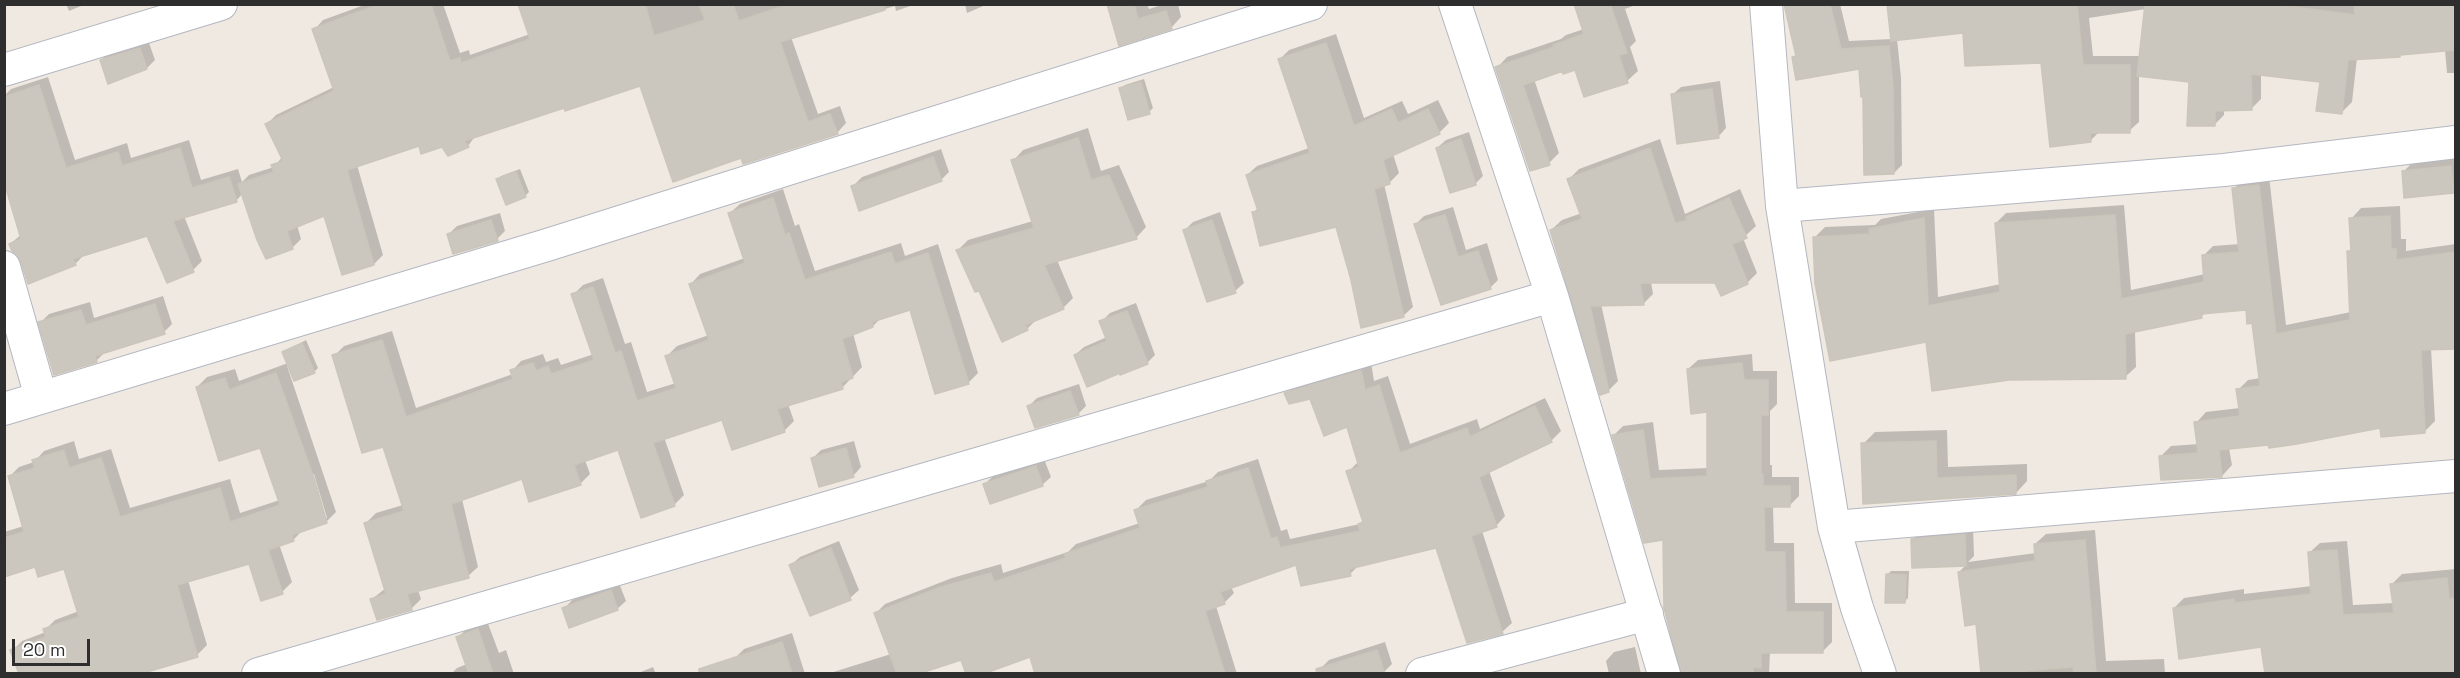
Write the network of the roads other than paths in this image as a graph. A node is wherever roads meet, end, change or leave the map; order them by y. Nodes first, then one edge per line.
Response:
1 (220, 4) edge
2 (1311, 4) edge
3 (1455, 4) edge
4 (1766, 4) edge
5 (4, 70) edge
6 (2456, 142) edge
7 (1782, 206) junction
8 (4, 267) edge
9 (1552, 296) junction
10 (41, 397) junction
11 (4, 409) edge
12 (2456, 476) edge
13 (1834, 527) junction
14 (1647, 614) junction
15 (258, 674) edge
16 (1422, 674) edge
17 (1664, 674) edge
18 (1880, 674) edge

1 - 5 street
2 - 10 street
3 - 9 street
4 - 7 street
6 - 7 street
7 - 13 street
8 - 10 street
9 - 14 street
9 - 15 street
10 - 11 street
12 - 13 street
13 - 18 street
14 - 16 street
14 - 17 street

